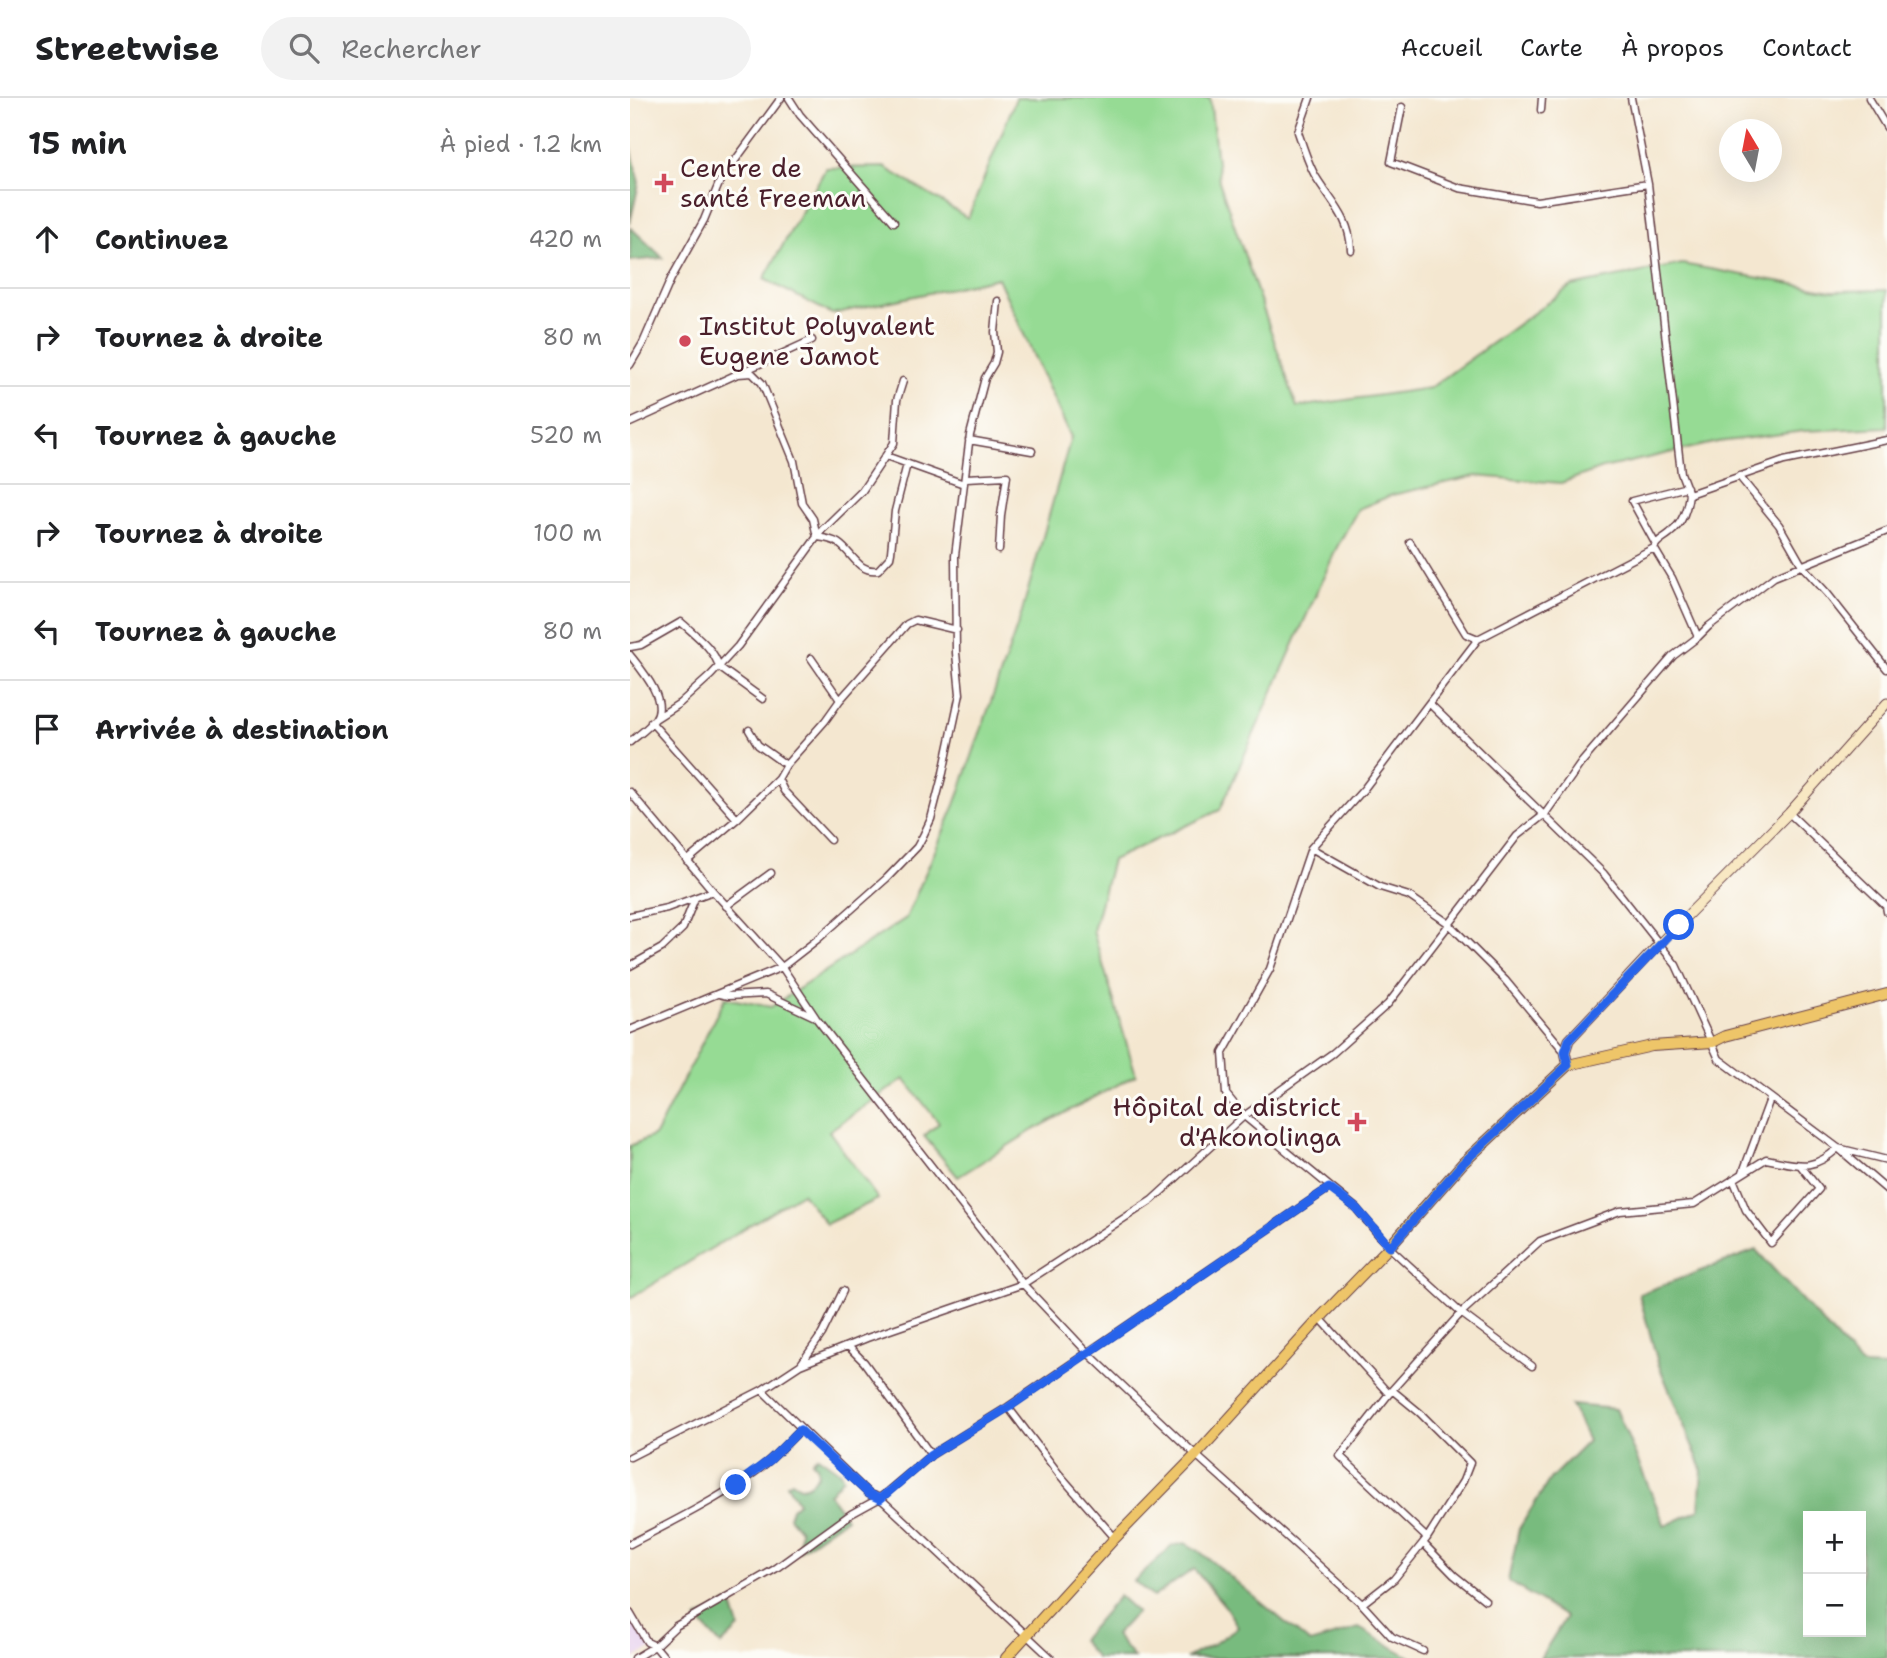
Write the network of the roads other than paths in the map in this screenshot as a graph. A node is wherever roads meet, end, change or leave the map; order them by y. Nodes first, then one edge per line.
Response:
1 (781, 98) edge
2 (789, 98) edge
3 (1310, 98) edge
4 (1542, 98) edge
5 (1631, 98) edge
6 (1869, 98) edge
7 (1402, 107) dead end
8 (1541, 110) dead end
9 (1887, 128) edge
10 (1647, 184) junction
11 (894, 222) dead end
12 (1351, 250) dead end
13 (998, 301) dead end
14 (812, 340) dead end
15 (630, 365) edge
16 (738, 374) junction
17 (903, 381) dead end
18 (630, 423) edge
19 (969, 440) junction
20 (1887, 440) edge
21 (1032, 451) dead end
22 (886, 456) junction
23 (907, 464) junction
24 (1738, 476) junction
25 (965, 481) junction
26 (1688, 491) junction
27 (1887, 531) edge
28 (817, 537) junction
29 (1410, 541) dead end
30 (1654, 545) junction
31 (999, 550) dead end
32 (1803, 567) junction
33 (957, 630) junction
34 (1698, 637) junction
35 (1478, 639) junction
36 (630, 647) edge
37 (630, 654) edge
38 (811, 658) dead end
39 (719, 667) junction
40 (1887, 668) edge
41 (763, 699) dead end
42 (840, 700) junction
43 (1429, 703) junction
44 (1887, 703) edge
45 (653, 721) junction
46 (749, 730) dead end
47 (630, 743) edge
48 (786, 765) junction
49 (778, 779) junction
50 (630, 792) edge
51 (1789, 813) junction
52 (1545, 814) junction
53 (737, 819) junction
54 (830, 840) dead end
55 (1311, 848) junction
56 (687, 861) junction
57 (771, 873) dead end
58 (713, 891) junction
59 (695, 898) junction
60 (726, 906) junction
61 (1887, 906) edge
62 (1887, 912) edge
63 (630, 916) edge
64 (1448, 923) junction
65 (1660, 943) junction
66 (630, 966) edge
67 (782, 967) junction
68 (718, 993) junction
69 (1887, 994) edge
70 (816, 1018) junction
71 (630, 1030) edge
72 (1713, 1042) junction
73 (1565, 1052) junction
74 (1568, 1065) junction
75 (1770, 1099) junction
76 (1244, 1115) junction
77 (1838, 1148) junction
78 (1887, 1160) edge
79 (1800, 1165) junction
80 (1743, 1172) junction
81 (1732, 1179) junction
82 (1329, 1188) junction
83 (1887, 1190) edge
84 (1390, 1247) junction
85 (1023, 1284) junction
86 (843, 1291) dead end
87 (1461, 1313) junction
88 (1320, 1318) junction
89 (848, 1346) junction
90 (1088, 1353) junction
91 (800, 1365) junction
92 (1532, 1366) dead end
93 (762, 1390) junction
94 (1391, 1392) junction
95 (1009, 1407) junction
96 (800, 1430) junction
97 (931, 1455) junction
98 (1196, 1455) junction
99 (630, 1457) edge
100 (880, 1499) junction
101 (1115, 1538) junction
102 (1425, 1540) junction
103 (630, 1544) edge
104 (1485, 1600) dead end
105 (1362, 1604) junction
106 (630, 1613) edge
107 (1027, 1636) junction
108 (656, 1646) junction
109 (1423, 1651) dead end
110 (635, 1658) edge
111 (665, 1658) edge
112 (1006, 1658) edge
113 (1051, 1658) edge

1 - 15 street
2 - 11 street
3 - 12 street
4 - 8 street
5 - 10 street
6 - 9 street
7 - 10 street
10 - 26 street
13 - 19 street
14 - 16 street
16 - 18 street
16 - 28 street
17 - 22 street
19 - 21 street
19 - 25 street
20 - 24 street
22 - 23 street
22 - 28 street
23 - 25 street
23 - 28 street
24 - 26 street
24 - 32 street
25 - 31 street
25 - 33 street
26 - 30 street
26 - 30 street
27 - 32 street
28 - 39 street
29 - 35 street
30 - 34 street
30 - 35 street
32 - 34 street
32 - 40 street
33 - 42 street
33 - 67 street
34 - 52 street
35 - 43 street
36 - 39 street
37 - 45 street
38 - 42 street
39 - 41 street
39 - 45 street
42 - 48 street
43 - 52 street
43 - 55 street
44 - 51 street
45 - 47 street
45 - 53 street
46 - 48 street
48 - 49 street
49 - 53 street
49 - 54 street
50 - 56 street
51 - 61 street
51 - 65 street
52 - 64 street
52 - 65 street
53 - 56 street
55 - 64 street
55 - 76 street
56 - 58 street
57 - 60 street
58 - 59 street
58 - 60 street
59 - 63 street
59 - 66 street
60 - 67 street
61 - 62 street
64 - 73 street
64 - 76 street
65 - 72 street
65 - 73 street
67 - 68 street
67 - 70 street
68 - 70 street
68 - 71 street
69 - 72 main road
70 - 85 street
72 - 74 main road
72 - 75 street
73 - 74 street
74 - 84 main road
75 - 77 street
75 - 80 street
76 - 82 street
76 - 85 street
77 - 78 street
77 - 79 street
77 - 83 street
79 - 80 street
79 - 81 street
80 - 81 street
81 - 87 street
82 - 84 street
82 - 90 street
84 - 87 street
84 - 88 main road
85 - 89 street
85 - 90 street
86 - 91 street
87 - 92 street
87 - 94 street
88 - 94 street
88 - 98 main road
89 - 91 street
89 - 97 street
90 - 95 street
90 - 98 street
91 - 93 street
93 - 96 street
93 - 99 street
94 - 102 street
94 - 102 street
95 - 97 street
95 - 101 street
96 - 100 street
96 - 103 street
97 - 100 street
98 - 101 main road
98 - 105 street
100 - 107 street
100 - 108 street
101 - 107 main road
102 - 104 street
102 - 105 street
105 - 109 street
106 - 108 street
107 - 112 main road
107 - 113 street
108 - 110 street
108 - 111 street

